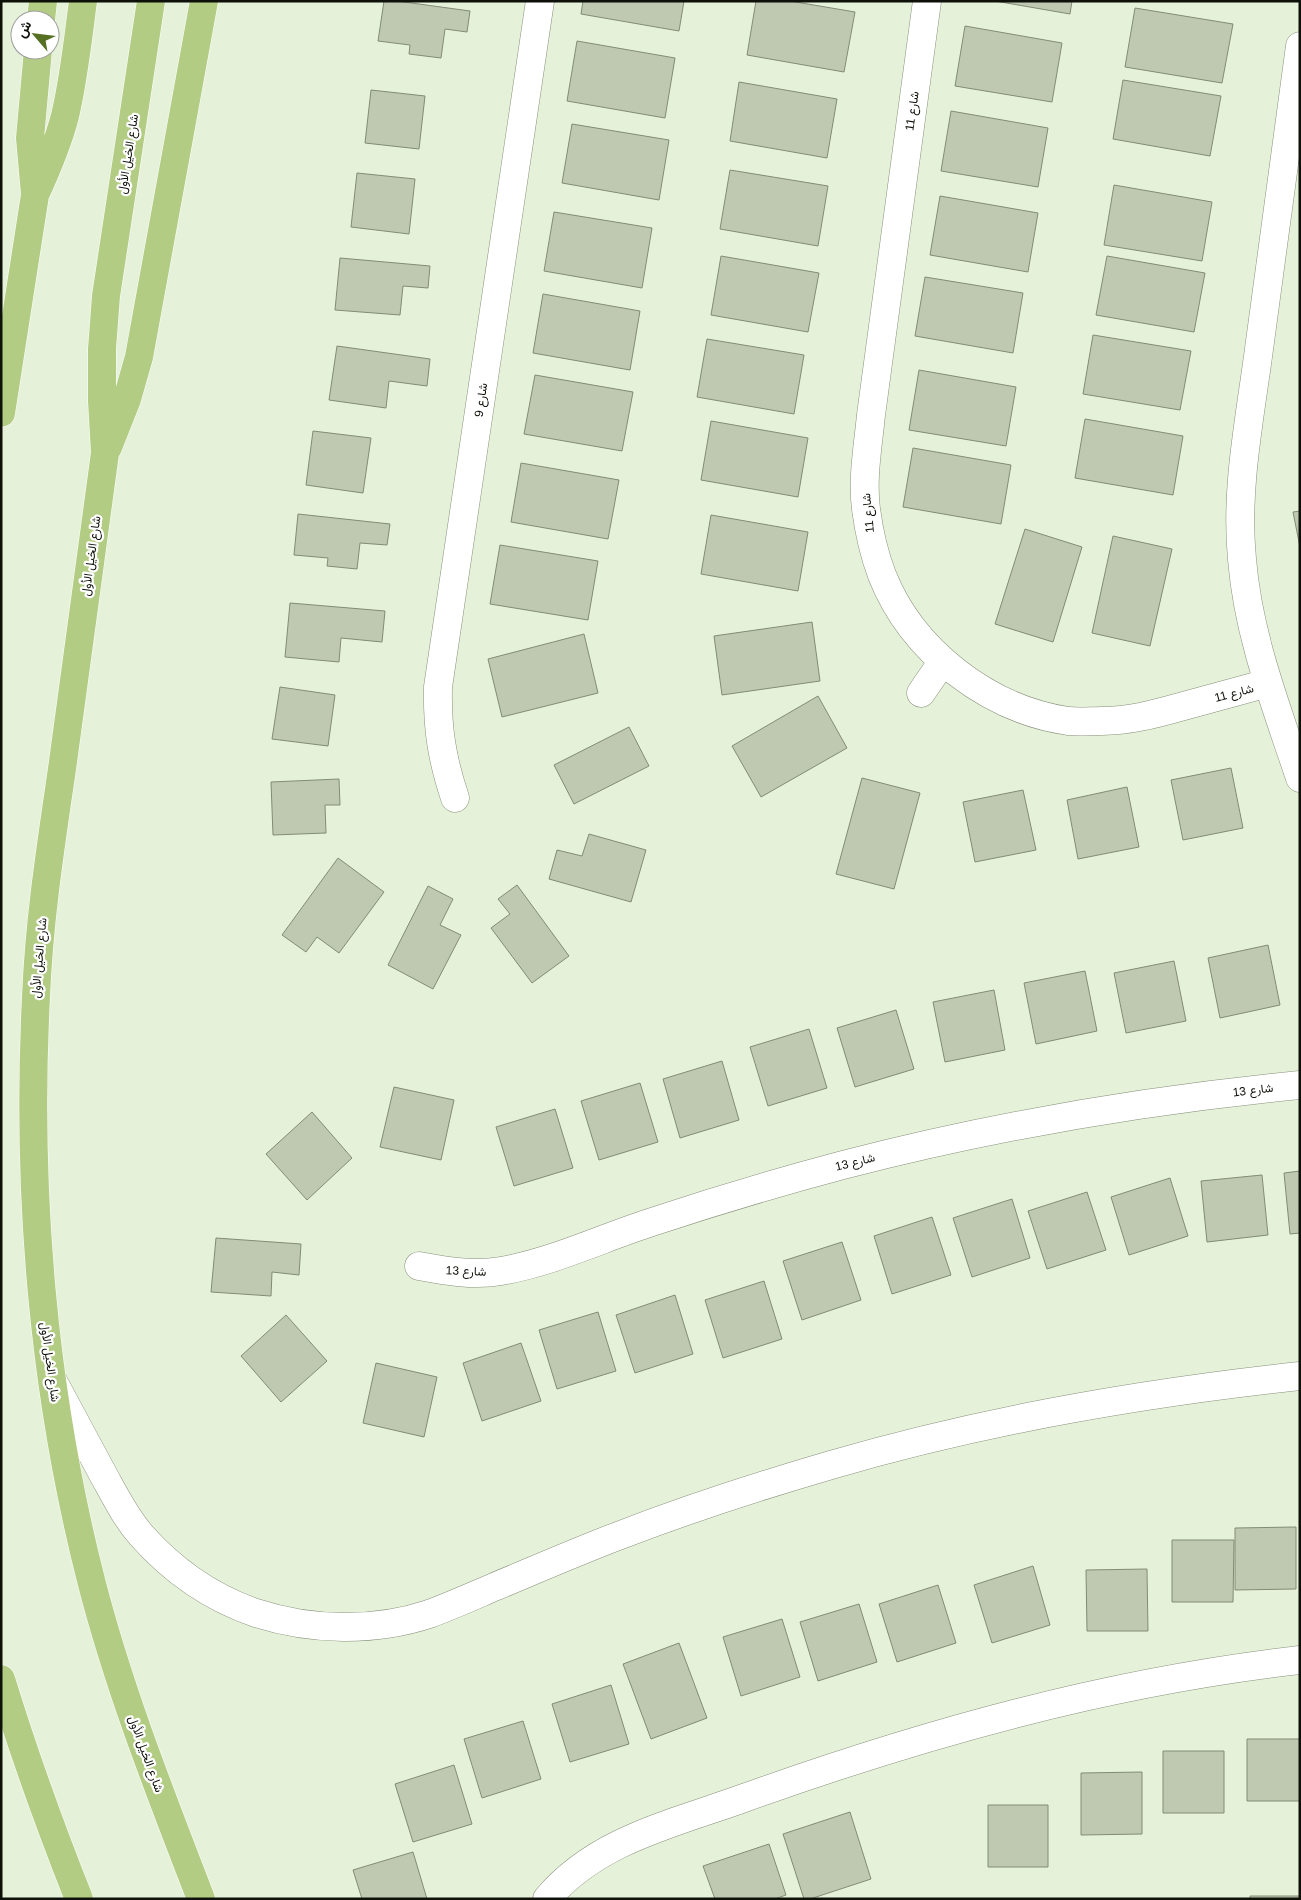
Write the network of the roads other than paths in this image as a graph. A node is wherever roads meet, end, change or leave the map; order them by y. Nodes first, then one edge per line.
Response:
1 (83, 1) edge
2 (151, 1) edge
3 (204, 1) edge
4 (540, 1) edge
5 (927, 1) edge
6 (1300, 46) edge
7 (37, 60) edge
8 (35, 195) junction
9 (1, 413) edge
10 (105, 454) junction
11 (943, 661) junction
12 (1268, 683) junction
13 (921, 693) dead end
14 (1300, 778) edge
15 (455, 798) dead end
16 (1300, 1085) edge
17 (419, 1266) dead end
18 (1300, 1376) edge
19 (53, 1383) junction
20 (1300, 1660) edge
21 (1, 1679) edge
22 (79, 1899) edge
23 (201, 1899) edge
24 (547, 1899) edge

1 - 8 main road
2 - 10 main road, شارع الخيل الأول
3 - 10 main road
4 - 15 street, شارع 9
5 - 11 street, شارع 11
6 - 12 street
7 - 8 main road
8 - 9 main road
10 - 19 main road, شارع الخيل الأول
11 - 12 street, شارع 11
11 - 13 street
12 - 14 street
16 - 17 street, شارع 13
18 - 19 street
19 - 23 main road, شارع الخيل الأول
20 - 24 street
21 - 22 main road

